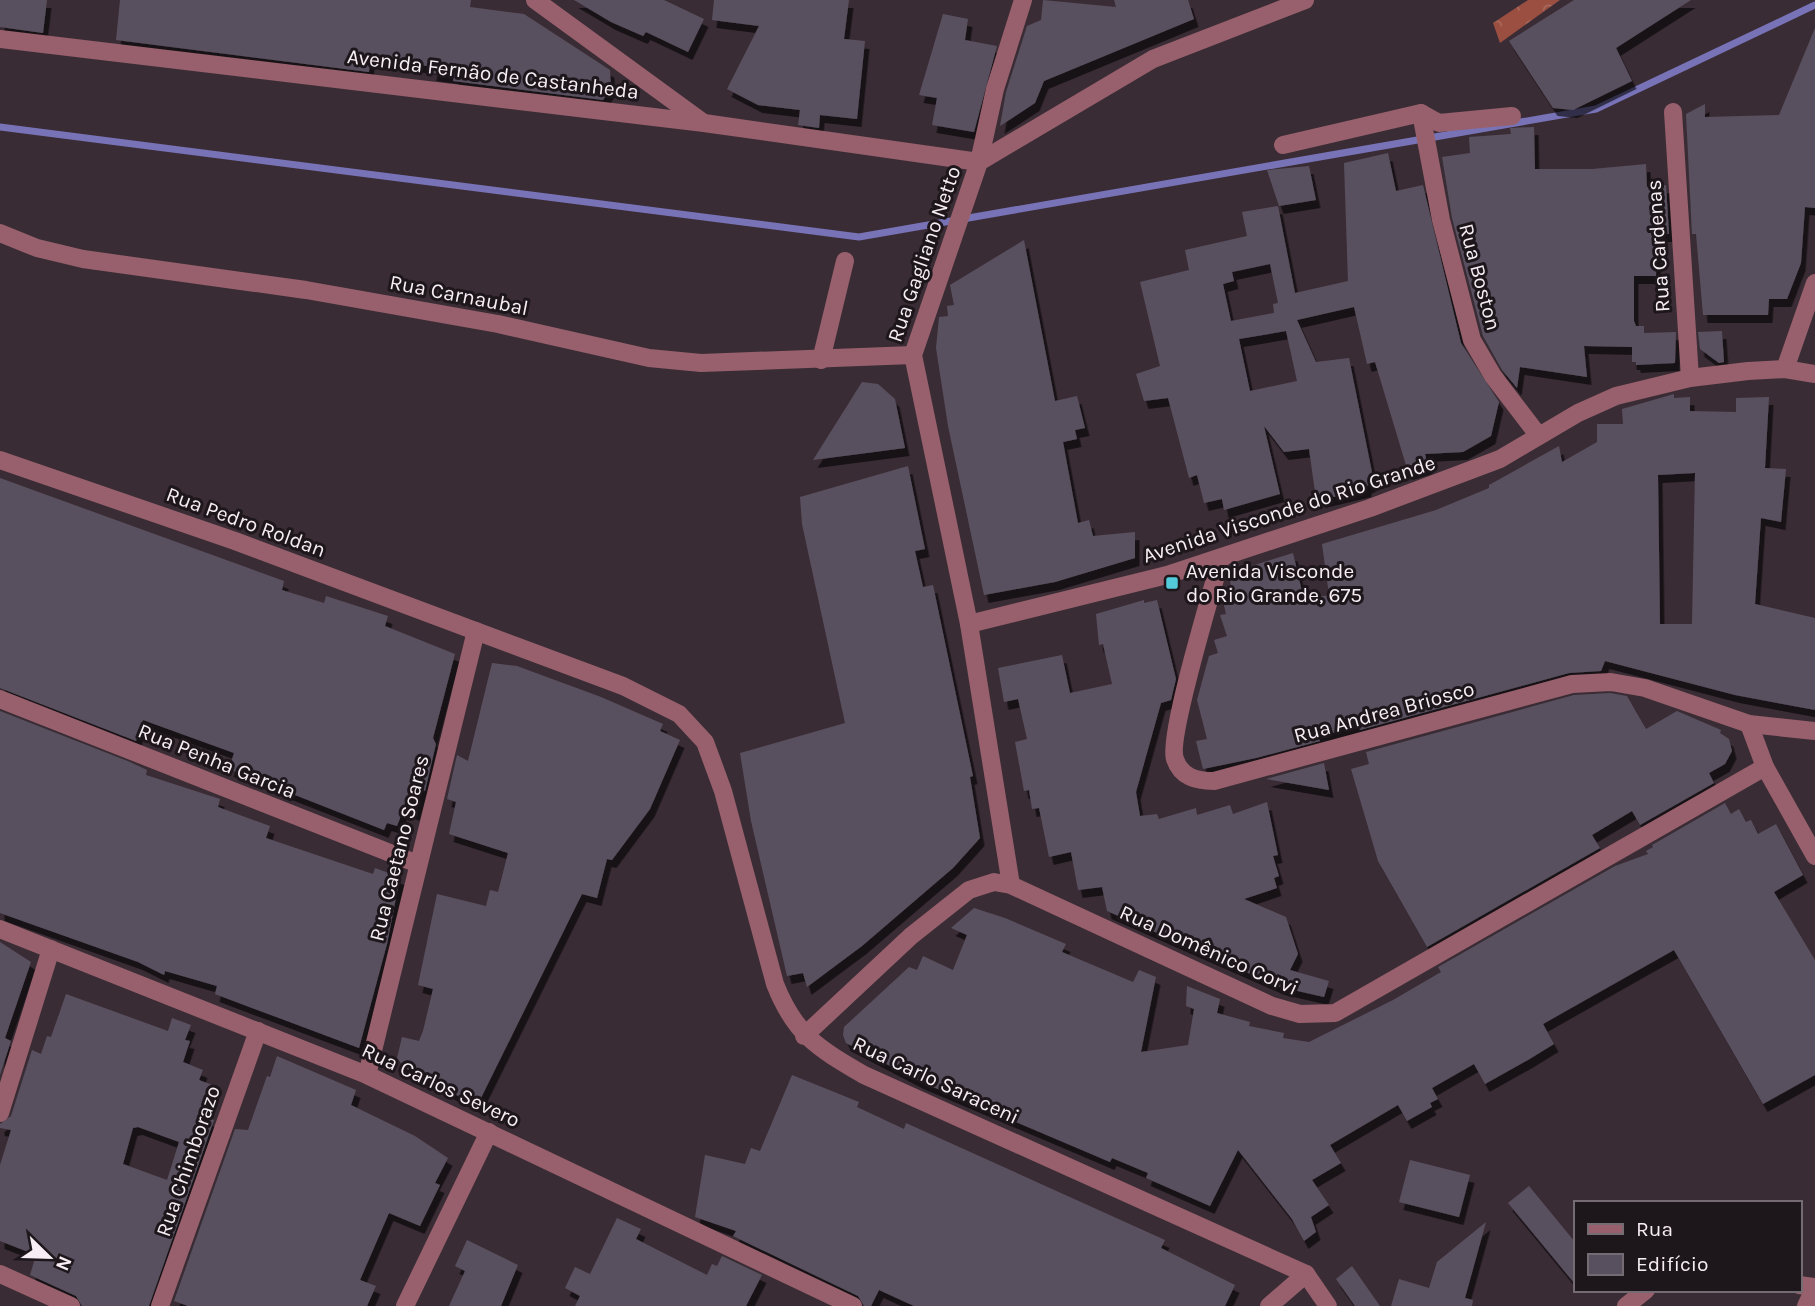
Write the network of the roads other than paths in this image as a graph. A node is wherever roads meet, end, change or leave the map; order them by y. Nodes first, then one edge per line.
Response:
1 (535, 0) edge
2 (1023, 0) edge
3 (1305, 0) edge
4 (0, 39) edge
5 (1673, 112) dead end
6 (1421, 113) junction
7 (1512, 116) dead end
8 (704, 123) junction
9 (1283, 145) dead end
10 (979, 162) junction
11 (0, 233) edge
12 (845, 261) dead end
13 (1815, 283) edge
14 (913, 355) junction
15 (821, 360) junction
16 (1785, 369) junction
17 (1815, 374) edge
18 (1690, 378) junction
19 (1538, 435) junction
20 (0, 460) edge
21 (1222, 558) junction
22 (969, 624) junction
23 (476, 631) junction
24 (0, 699) edge
25 (1749, 724) junction
26 (1815, 731) edge
27 (1765, 767) junction
28 (1815, 856) edge
29 (418, 864) junction
30 (1011, 885) junction
31 (0, 929) edge
32 (51, 949) junction
33 (258, 1031) junction
34 (804, 1036) junction
35 (367, 1075) junction
36 (0, 1113) edge
37 (489, 1132) junction
38 (0, 1274) edge
39 (1306, 1274) junction
40 (1815, 1287) edge
41 (1644, 1292) edge
42 (71, 1306) edge
43 (160, 1306) edge
44 (405, 1306) edge
45 (853, 1306) edge
46 (1269, 1306) edge
47 (1328, 1306) edge
48 (1626, 1306) edge
49 (1806, 1306) edge

1 - 8 street
2 - 10 street
3 - 10 street, Rua Gagliano Netto
4 - 8 street, Avenida Fernão de Castanheda
5 - 18 street, Rua Cardenas
6 - 7 street
6 - 9 street
6 - 19 street, Rua Boston
8 - 10 street, Avenida Fernão de Castanheda
10 - 14 street, Rua Gagliano Netto
11 - 15 street, Rua Carnaubal
12 - 15 street
13 - 16 street
14 - 15 street, Rua Carnaubal
14 - 22 street, Rua Gagliano Netto
16 - 17 street, Avenida Visconde do Rio Grande
16 - 18 street, Avenida Visconde do Rio Grande
18 - 19 street, Avenida Visconde do Rio Grande
19 - 21 street, Avenida Visconde do Rio Grande
20 - 23 street, Rua Pedro Roldan
21 - 22 street, Avenida Visconde do Rio Grande
21 - 25 street, Rua Andrea Briosco
22 - 30 street, Rua Gagliano Netto
23 - 29 street, Rua Caetano Soares
23 - 34 street, Rua Carlo Saraceni
24 - 29 street, Rua Penha Garcia
25 - 26 street, Rua Andrea Briosco
25 - 27 street
27 - 28 street
27 - 30 street, Rua Domênico Corvi
29 - 35 street, Rua Caetano Soares
30 - 34 street, Rua Domênico Corvi
31 - 32 street, Rua Carlos Severo
32 - 33 street, Rua Carlos Severo
32 - 36 street
33 - 35 street, Rua Carlos Severo
33 - 43 street, Rua Chimborazo
34 - 39 street, Rua Carlo Saraceni
35 - 37 street, Rua Carlos Severo
37 - 44 street
37 - 45 street, Rua Carlos Severo
38 - 42 street
39 - 46 street
39 - 47 street
40 - 49 street
41 - 48 street

